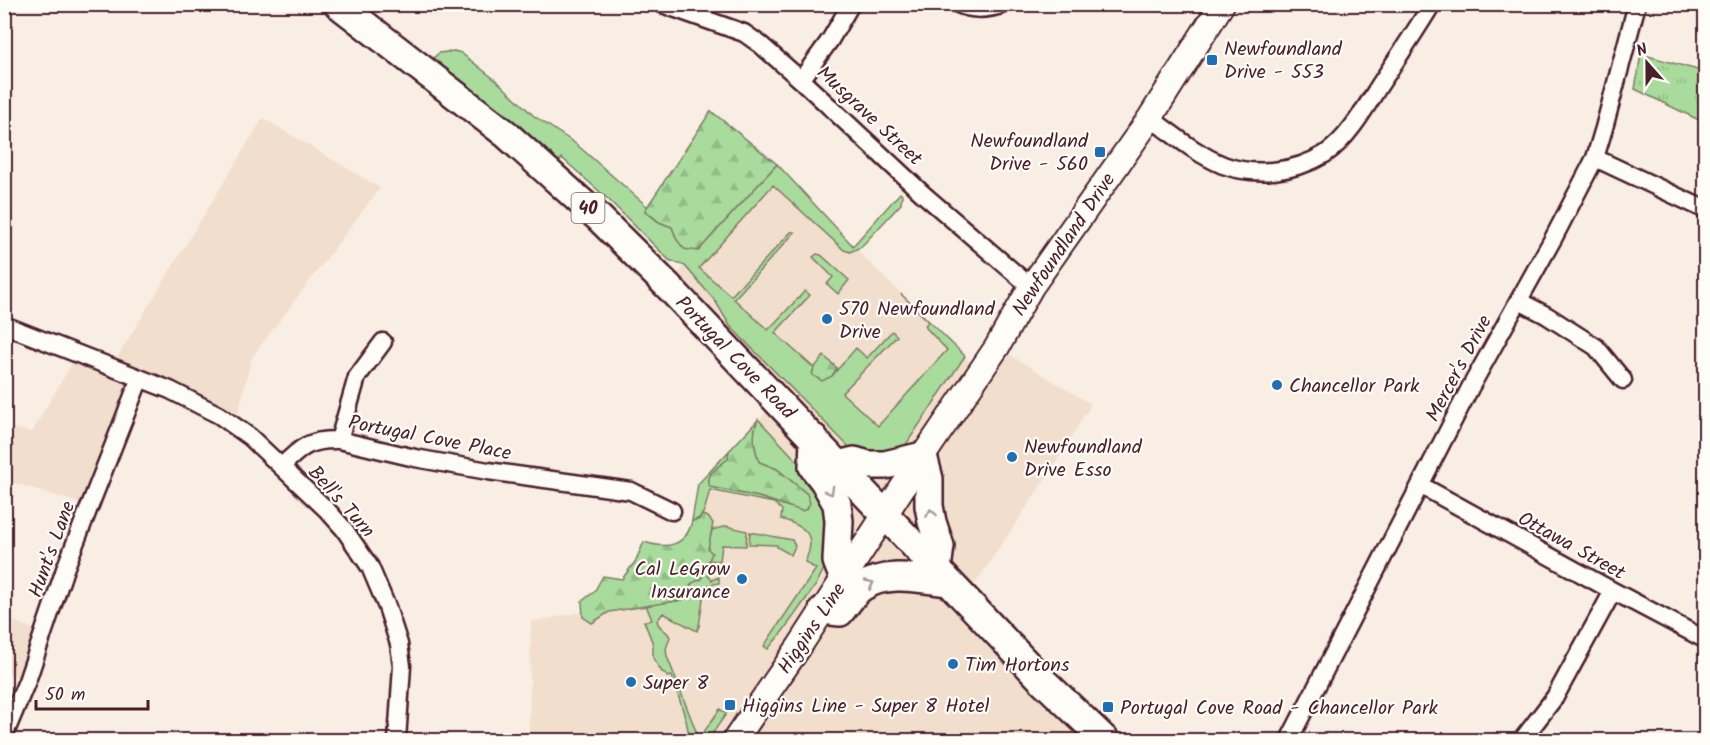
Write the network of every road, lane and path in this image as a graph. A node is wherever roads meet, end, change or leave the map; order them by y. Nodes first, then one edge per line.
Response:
1 (338, 4) edge
2 (662, 4) edge
3 (851, 4) edge
4 (958, 4) edge
5 (1004, 4) edge
6 (1222, 4) edge
7 (1432, 4) edge
8 (1636, 4) edge
9 (801, 80) junction
10 (1150, 118) junction
11 (1594, 158) junction
12 (1706, 210) edge
13 (1031, 287) junction
14 (1519, 301) junction
15 (4, 325) edge
16 (383, 342) dead end
17 (140, 378) junction
18 (1623, 380) dead end
19 (814, 438) junction
20 (339, 440) junction
21 (923, 456) junction
22 (838, 465) junction
23 (282, 466) junction
24 (1420, 485) junction
25 (672, 511) dead end
26 (886, 514) junction
27 (943, 575) junction
28 (844, 579) junction
29 (1613, 591) junction
30 (823, 609) junction
31 (1705, 639) edge
32 (4, 736) edge
33 (397, 741) edge
34 (735, 741) edge
35 (1105, 741) edge
36 (1289, 741) edge
37 (1522, 741) edge

1 - 19 main road, Portugal Cove Road / 40
2 - 9 street, Musgrave Street
3 - 9 street
4 - 5 street
6 - 10 street, Newfoundland Drive
7 - 10 street
8 - 11 street, Mercer's Drive
9 - 13 street, Musgrave Street
10 - 13 street, Newfoundland Drive
11 - 12 street
11 - 14 street, Mercer's Drive
13 - 21 street, Newfoundland Drive
14 - 18 street
14 - 24 street, Mercer's Drive
15 - 17 street
16 - 20 street
17 - 23 street
17 - 32 street, Hunt's Lane
19 - 22 main road, Portugal Cove Road / 40
19 -> 28 main road
20 - 23 street, Portugal Cove Place
20 - 25 street, Portugal Cove Place
21 - 22 main road
21 - 26 street, Newfoundland Drive
27 -> 21 main road
22 - 26 main road, Portugal Cove Road / 40
23 - 33 street, Bell's Turn
24 - 29 street, Ottawa Street
24 - 36 street, Mercer's Drive
26 - 27 main road, Portugal Cove Road / 40
26 - 28 street, Higgins Line
30 -> 27 main road
27 - 35 main road, Portugal Cove Road / 40
28 - 30 street, Higgins Line
29 - 31 street, Ottawa Street
29 - 37 street
30 - 34 street, Higgins Line

